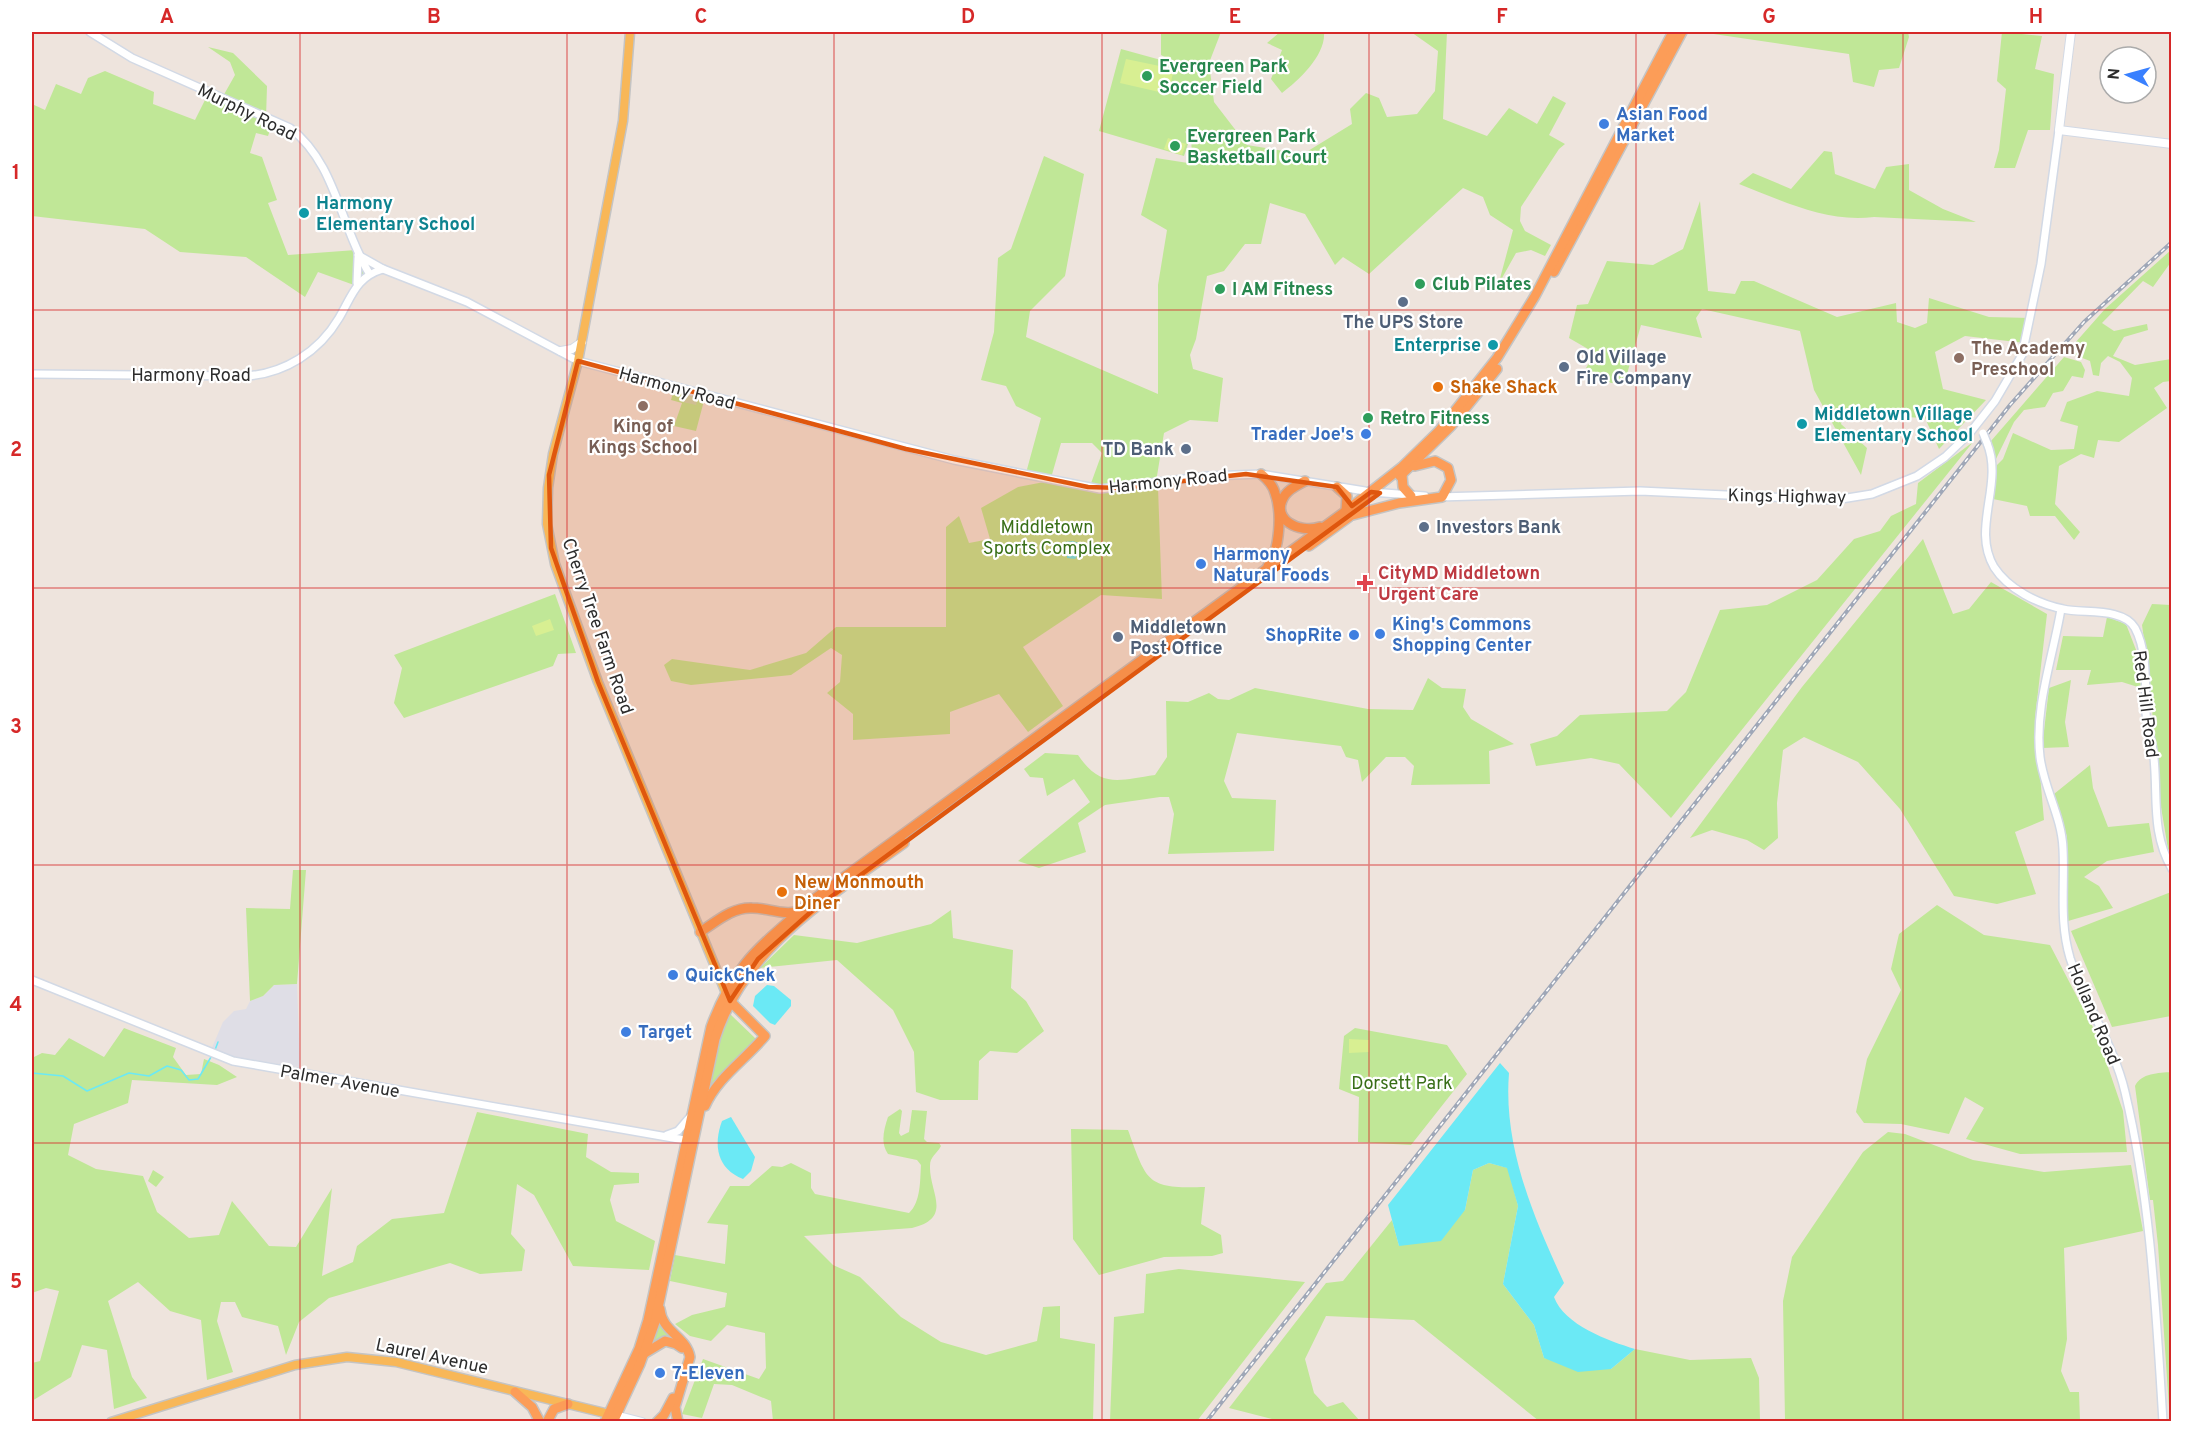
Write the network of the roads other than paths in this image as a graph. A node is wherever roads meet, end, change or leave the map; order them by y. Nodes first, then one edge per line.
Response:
1 (90, 32) edge
2 (630, 32) edge
3 (1673, 32) edge
4 (1682, 32) edge
5 (2071, 32) edge
6 (2059, 130) junction
7 (2172, 144) edge
8 (358, 255) junction
9 (383, 269) junction
10 (369, 273) junction
11 (357, 283) junction
12 (582, 342) junction
13 (561, 351) junction
14 (578, 361) junction
15 (32, 374) edge
16 (1978, 424) junction
17 (1410, 467) junction
18 (1262, 474) junction
19 (1402, 475) junction
20 (1305, 481) junction
21 (1337, 487) junction
22 (1375, 493) junction
23 (1411, 496) junction
24 (1442, 497) junction
25 (1348, 514) junction
26 (1328, 524) junction
27 (1261, 574) junction
28 (2061, 609) junction
29 (2172, 869) edge
30 (802, 910) junction
31 (700, 932) junction
32 (32, 980) edge
33 (725, 992) junction
34 (730, 1001) junction
35 (693, 1121) junction
36 (661, 1136) junction
37 (689, 1141) junction
38 (661, 1299) junction
39 (645, 1353) junction
40 (515, 1392) junction
41 (568, 1404) junction
42 (611, 1418) edge
43 (111, 1422) edge
44 (540, 1422) edge
45 (547, 1422) edge
46 (642, 1422) edge
47 (657, 1422) edge
48 (678, 1422) edge
49 (2163, 1422) edge

1 - 8 street, Murphy Road
2 - 12 main road, Cherry Tree Farm Road
3 - 22 highway
4 - 17 highway
5 - 6 main road, Kings Highway
6 - 7 main road
6 - 16 street, Kings Highway
8 - 9 street
8 - 10 street, Murphy Road
8 - 11 street
9 - 10 street, Harmony Road
9 - 13 street, Harmony Road
10 - 11 street, Harmony Road
11 - 15 street, Harmony Road
12 - 13 main road
12 - 14 main road, Cherry Tree Farm Road
13 - 14 street, Harmony Road
14 - 18 street, Harmony Road
14 - 31 main road, Cherry Tree Farm Road
16 - 24 street, Kings Highway
16 - 28 street, Red Hill Road, bridge
17 - 19 highway
17 - 24 highway
18 - 20 street, Harmony Road
18 - 27 highway
19 - 22 highway
19 - 23 highway
20 - 21 street, Harmony Road
20 - 26 highway
21 - 22 street, Harmony Road
21 - 25 highway
22 - 23 street, Kings Highway
22 - 25 highway
23 - 24 street, Kings Highway
24 - 25 highway
25 - 26 highway
25 - 34 highway
26 - 27 highway
27 - 30 highway
28 - 29 street, Red Hill Road
28 - 49 street, Holland Road
30 - 31 highway
30 - 33 highway
31 - 33 main road, Cherry Tree Farm Road
32 - 36 street, Palmer Avenue
33 - 34 main road, Cherry Tree Farm Road
33 - 35 highway
34 - 35 highway
34 - 35 highway
35 - 36 street
35 - 37 highway
36 - 37 street, Palmer Avenue
37 - 38 highway
37 - 42 highway
38 - 39 highway
38 - 48 highway
39 - 42 highway
39 - 47 highway
40 - 41 main road, Laurel Avenue
40 - 43 main road, Laurel Avenue
40 - 44 highway
41 - 42 main road, Laurel Avenue
41 - 45 highway
42 - 46 main road, Laurel Avenue

